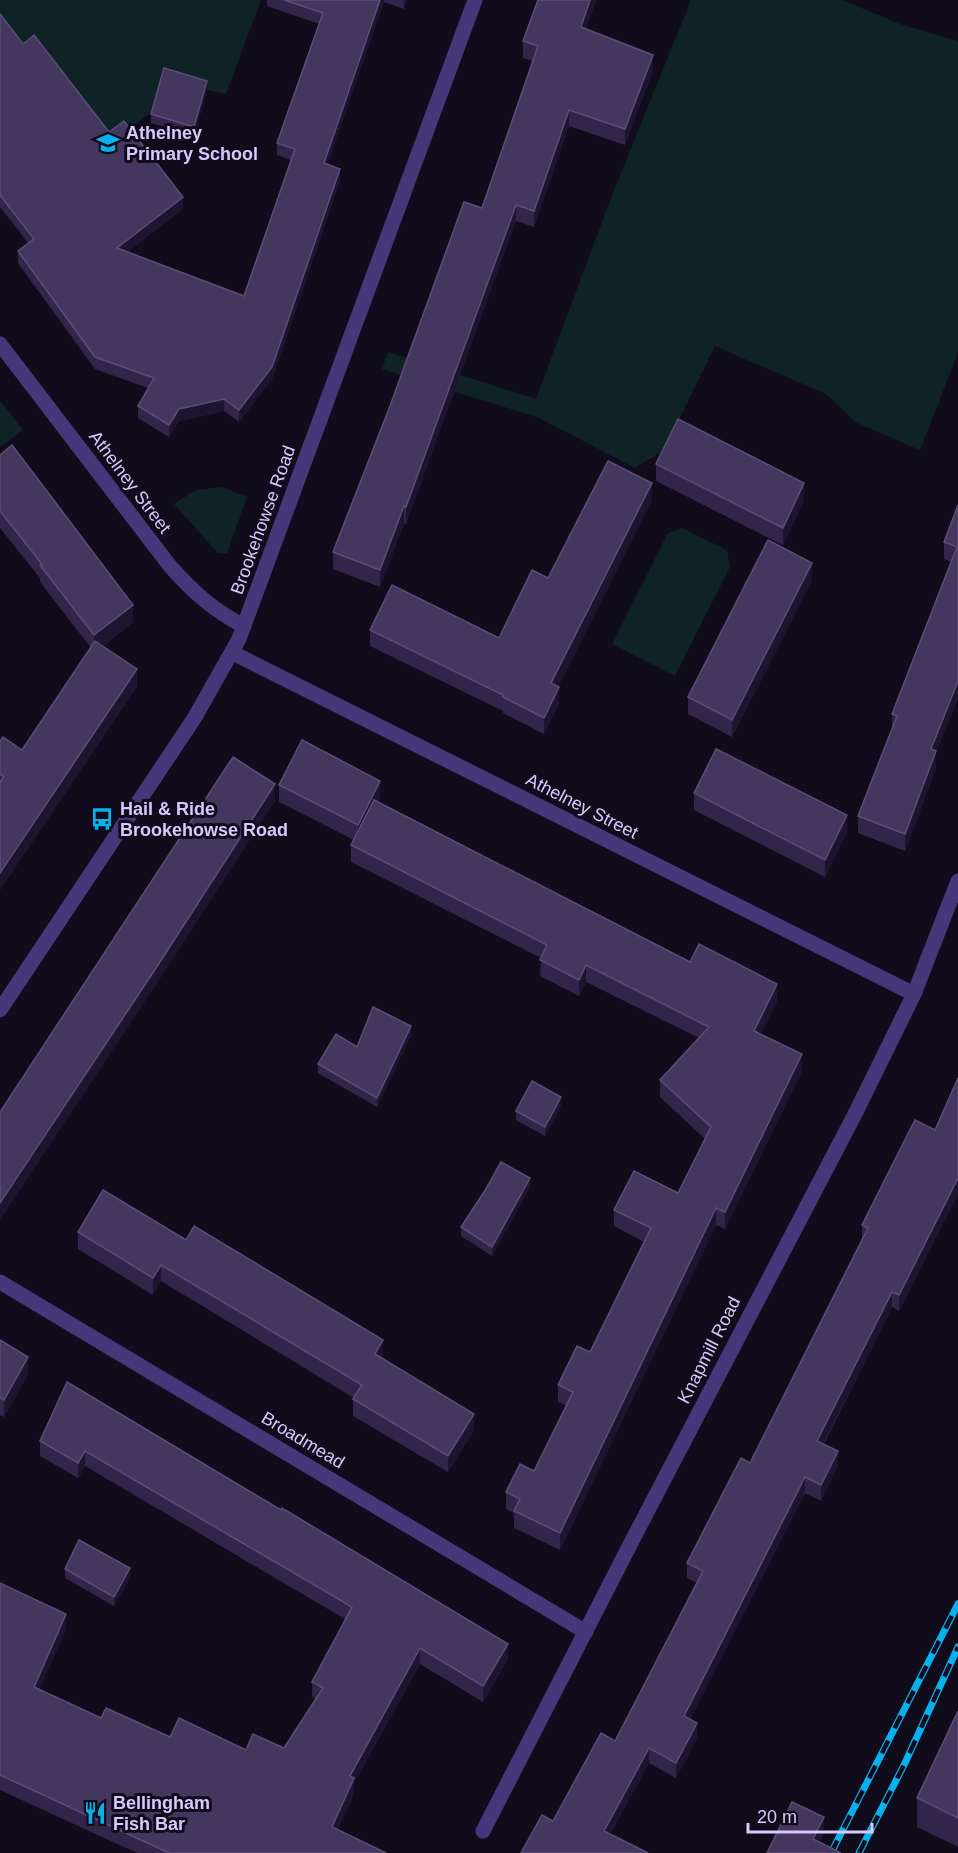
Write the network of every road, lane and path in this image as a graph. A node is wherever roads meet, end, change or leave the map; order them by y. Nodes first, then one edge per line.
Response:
1 (475, 0) edge
2 (0, 344) edge
3 (244, 626) junction
4 (232, 653) junction
5 (958, 881) edge
6 (914, 994) junction
7 (0, 1010) edge
8 (0, 1282) edge
9 (586, 1632) junction
10 (483, 1831) dead end

1 - 3 street, Brookehowse Road
2 - 3 street, Athelney Street
3 - 4 street, Brookehowse Road
4 - 6 street, Athelney Street
4 - 7 street, Brookehowse Road
5 - 6 street, Knapmill Road
6 - 9 street, Knapmill Road
8 - 9 street, Broadmead
9 - 10 street, Knapmill Road

